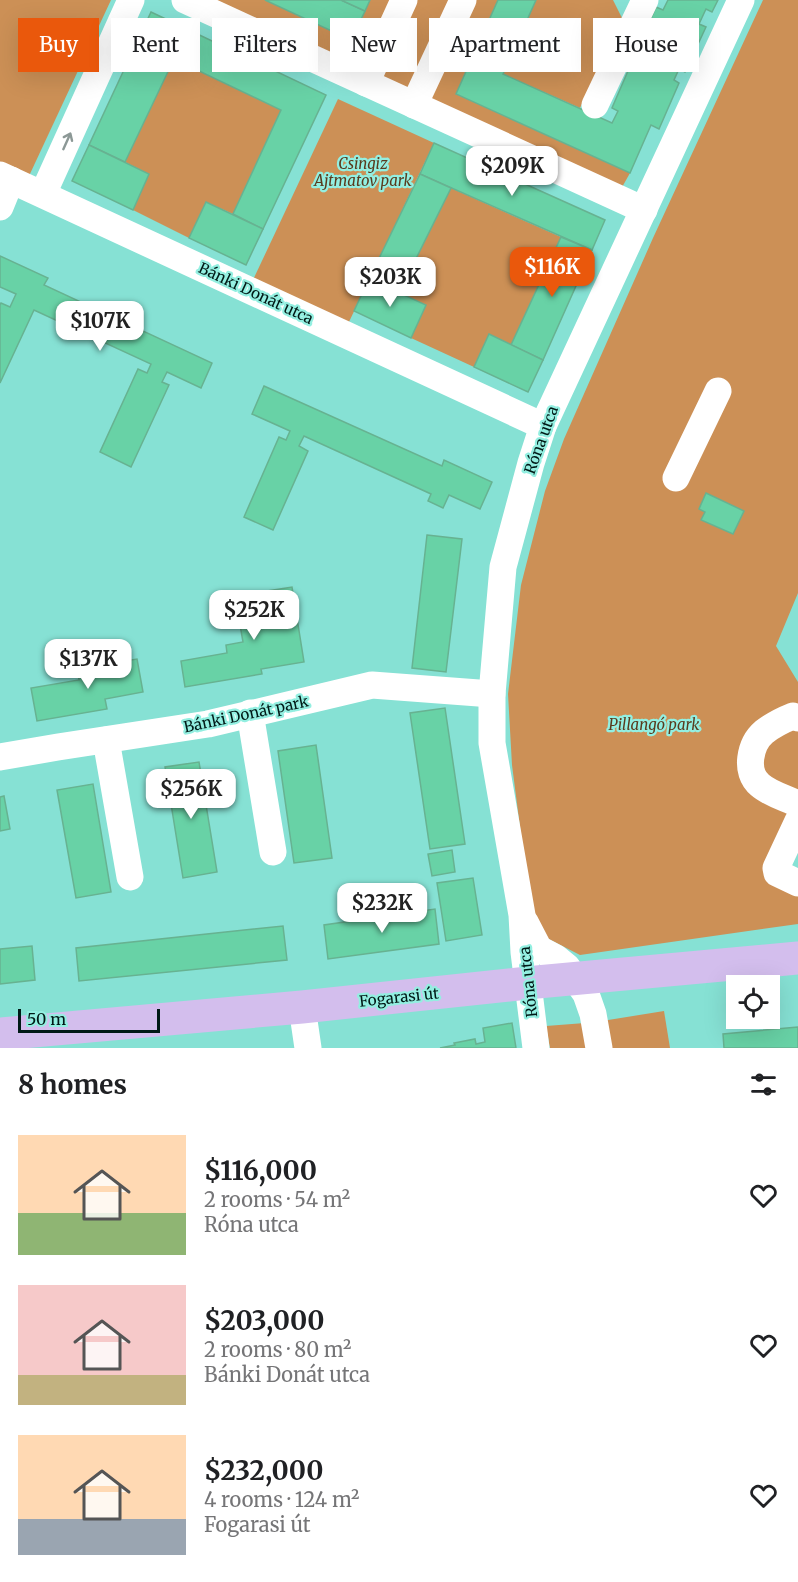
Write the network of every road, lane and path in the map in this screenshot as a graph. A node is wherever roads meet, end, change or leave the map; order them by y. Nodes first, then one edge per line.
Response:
1 (131, 0) edge
2 (185, 0) edge
3 (404, 0) edge
4 (462, 0) edge
5 (645, 0) edge
6 (741, 0) edge
7 (366, 83) junction
8 (414, 105) junction
9 (595, 105) dead end
10 (6, 178) edge
11 (43, 194) junction
12 (0, 207) edge
13 (644, 210) junction
14 (718, 391) dead end
15 (543, 426) junction
16 (676, 478) dead end
17 (492, 694) junction
18 (250, 713) junction
19 (798, 718) edge
20 (106, 740) junction
21 (0, 758) edge
22 (798, 804) edge
23 (798, 821) edge
24 (273, 852) dead end
25 (130, 877) dead end
26 (798, 883) edge
27 (522, 915) junction
28 (798, 958) edge
29 (575, 979) junction
30 (527, 983) junction
31 (302, 1007) junction
32 (0, 1034) edge
33 (308, 1048) edge
34 (536, 1048) edge
35 (599, 1048) edge

11 -> 1 street
2 - 7 street
3 - 7 street
4 - 8 street
5 - 9 street
6 - 13 street, Róna utca
7 - 8 street
8 - 13 street
10 - 11 street, Bánki Donát utca
10 - 12 street
11 - 15 street, Bánki Donát utca
13 - 15 street, Róna utca
14 - 16 street
15 - 17 street, Róna utca
17 - 18 street, Bánki Donát park
17 - 27 street, Róna utca
18 - 20 street, Bánki Donát park
18 - 24 street
19 - 22 street
20 - 21 street, Bánki Donát park
20 - 25 street
23 - 26 street
27 - 29 street, Róna utca
27 - 30 street, Róna utca
28 - 29 main road, Fogarasi út
29 - 30 main road, Fogarasi út
29 - 35 street, Róna utca
30 - 31 main road, Fogarasi út
30 - 34 street, Róna utca
31 - 32 main road, Fogarasi út
31 - 33 street

